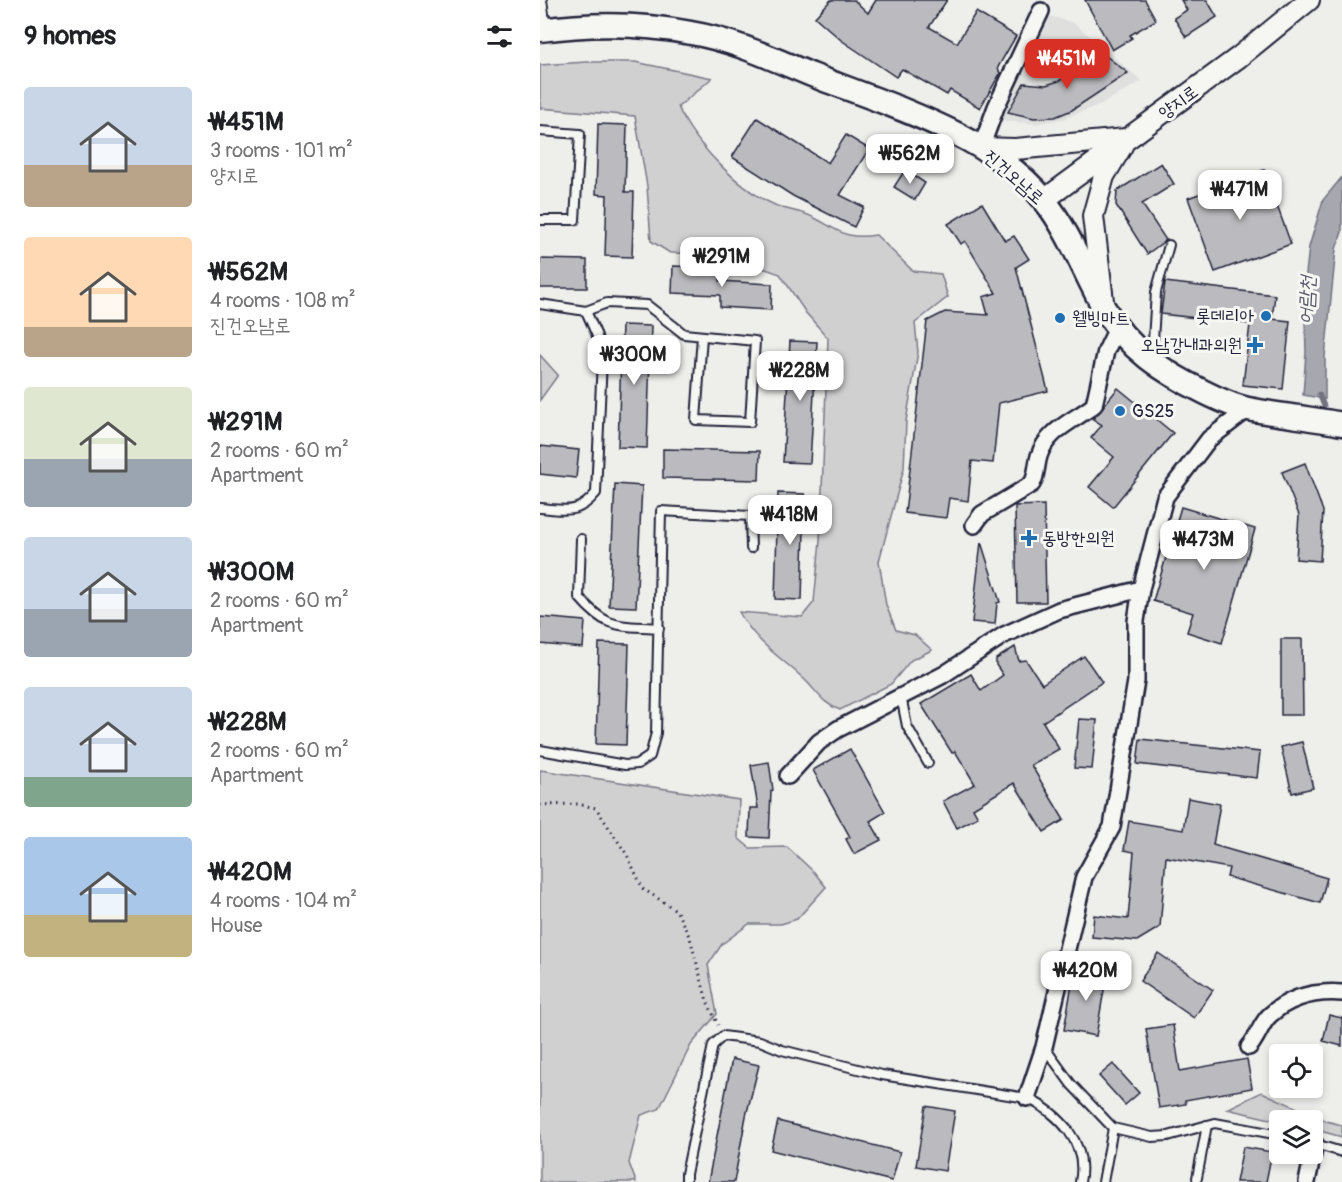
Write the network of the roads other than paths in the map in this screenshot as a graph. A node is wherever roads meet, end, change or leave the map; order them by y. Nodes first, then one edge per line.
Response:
1 (542, 0) edge
2 (1309, 0) edge
3 (1041, 11) dead end
4 (543, 30) edge
5 (540, 131) edge
6 (1126, 139) junction
7 (981, 148) junction
8 (1044, 200) junction
9 (540, 220) edge
10 (1169, 244) dead end
11 (540, 304) edge
12 (1104, 307) junction
13 (586, 311) junction
14 (1117, 328) junction
15 (702, 336) dead end
16 (1152, 362) junction
17 (1248, 409) junction
18 (1342, 424) edge
19 (540, 508) edge
20 (974, 525) dead end
21 (581, 539) dead end
22 (751, 548) dead end
23 (1141, 589) junction
24 (659, 628) junction
25 (901, 696) junction
26 (540, 750) edge
27 (928, 763) dead end
28 (788, 776) dead end
29 (1342, 993) edge
30 (1044, 1047) junction
31 (1249, 1047) dead end
32 (1027, 1098) junction
33 (1207, 1125) junction
34 (1113, 1128) junction
35 (1269, 1132) edge
36 (1323, 1147) edge
37 (1342, 1152) edge
38 (1310, 1164) edge
39 (1197, 1178) dead end
40 (687, 1182) edge
41 (1080, 1182) edge
42 (1103, 1182) edge
43 (1307, 1182) edge

1 - 4 lane
2 - 6 street, 양지로
3 - 7 street
4 - 7 main road, 진건오남로
5 - 9 lane
6 - 7 street
6 - 8 street, 양지로
6 - 12 street
7 - 8 main road, 진건오남로
8 - 12 main road, 진건오남로
10 - 16 lane
11 - 13 lane
12 - 14 main road, 진건오남로
13 - 15 lane
13 - 19 lane
14 - 16 main road, 진건오남로
14 - 20 street
16 - 17 main road, 진건오남로
17 - 18 main road, 진건오남로
17 - 23 street
21 - 24 lane
22 - 24 lane
23 - 25 street
23 - 30 street
24 - 26 lane
25 - 27 lane
25 - 28 street
29 - 31 street
30 - 32 street
30 - 34 lane
32 - 40 lane
32 - 41 lane
33 - 34 lane
33 - 35 lane
33 - 39 lane
34 - 42 lane
36 - 37 lane
38 - 43 street

